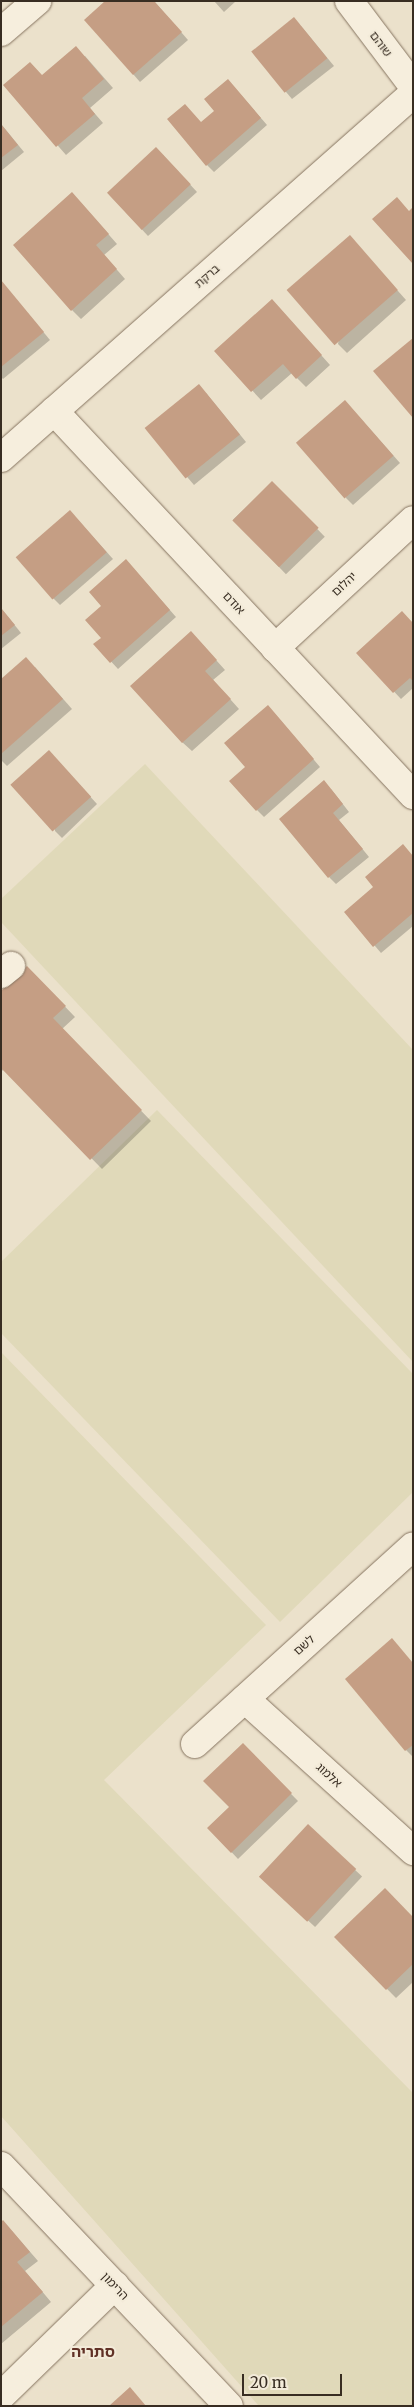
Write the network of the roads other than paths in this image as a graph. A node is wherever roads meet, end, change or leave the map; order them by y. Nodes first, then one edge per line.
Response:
1 (37, 1) edge
2 (349, 1) edge
3 (1, 32) edge
4 (413, 86) edge
5 (413, 94) edge
6 (54, 411) junction
7 (1, 458) edge
8 (413, 520) edge
9 (276, 648) junction
10 (413, 795) edge
11 (413, 1546) edge
12 (245, 1699) junction
13 (195, 1744) dead end
14 (413, 1851) edge
15 (1, 2166) edge
16 (115, 2285) junction
17 (1, 2396) edge
18 (229, 2406) edge

1 - 3 street
2 - 4 street, שוהם
5 - 6 street, ברקת
6 - 7 street, ברקת
6 - 9 street, אודם
8 - 9 street, יהלום
9 - 10 street, אודם
11 - 12 street, לשם
12 - 13 street, לשם
12 - 14 street, אלמוג
15 - 16 street, הרימון
16 - 17 street
16 - 18 street, הרימון

